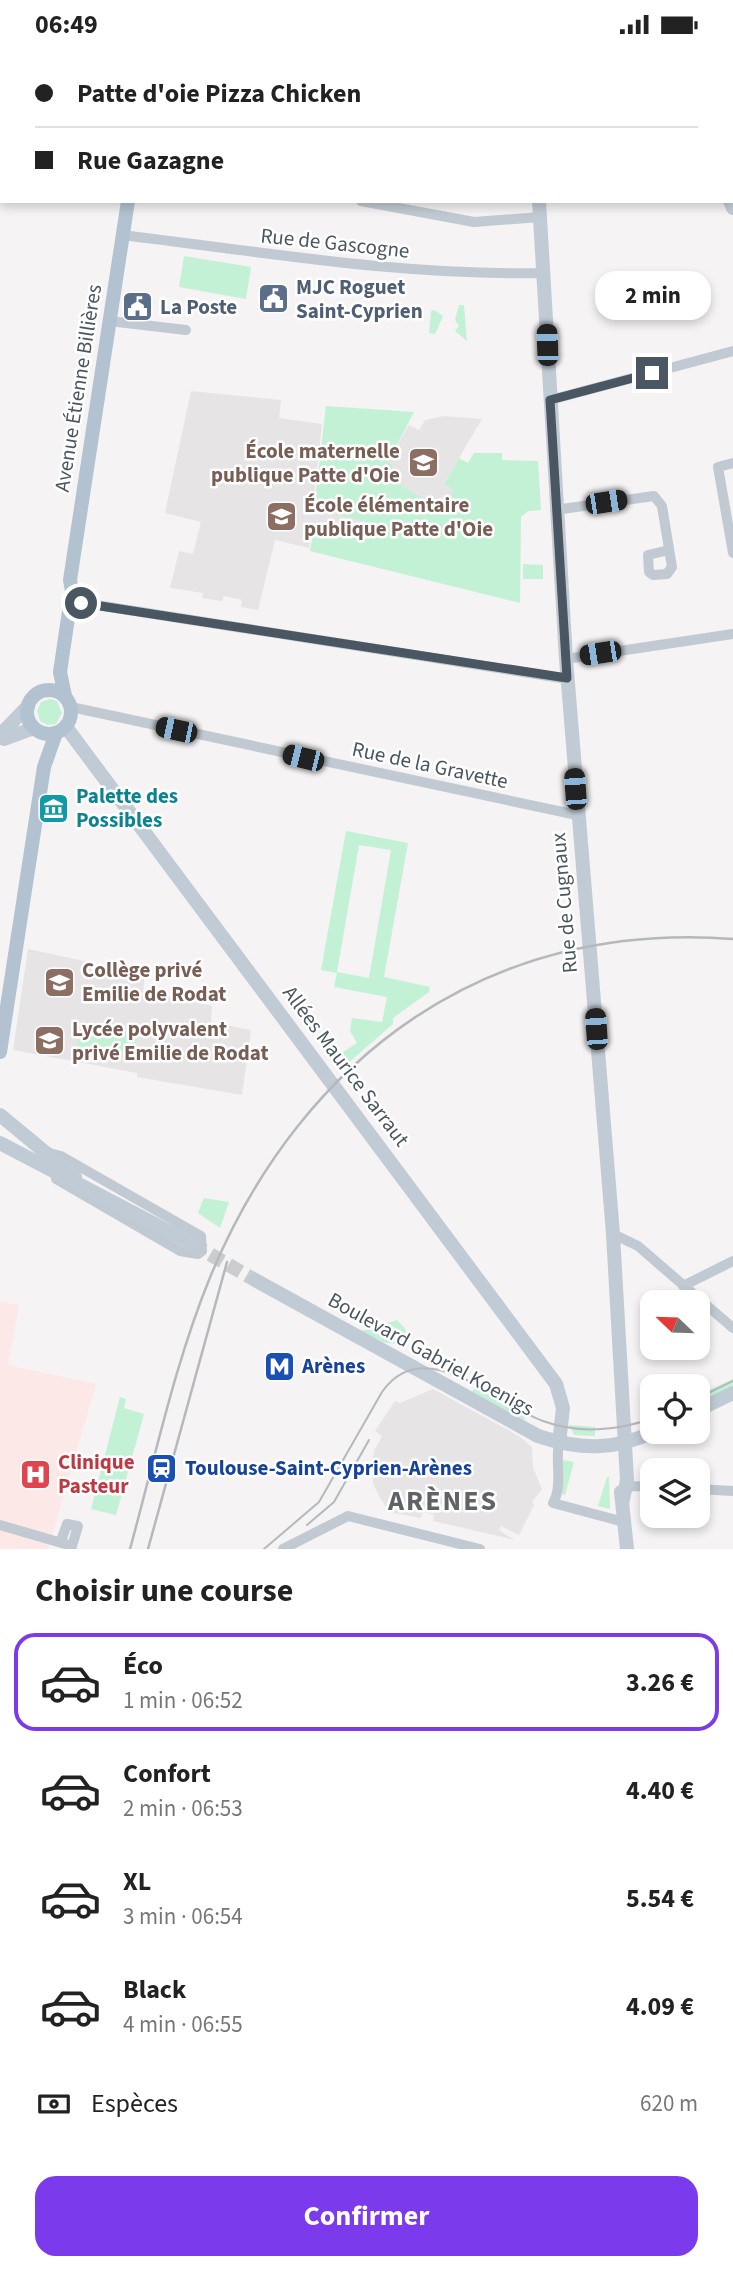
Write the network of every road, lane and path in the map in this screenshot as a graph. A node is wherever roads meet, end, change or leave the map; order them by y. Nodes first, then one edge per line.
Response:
1 (128, 203) edge
2 (372, 203) edge
3 (539, 203) edge
4 (540, 217) junction
5 (122, 236) junction
6 (545, 273) junction
7 (468, 275) junction
8 (469, 287) dead end
9 (109, 321) junction
10 (186, 330) dead end
11 (733, 351) edge
12 (550, 400) junction
13 (733, 463) edge
14 (555, 510) junction
15 (669, 550) dead end
16 (733, 553) edge
17 (70, 580) junction
18 (71, 601) junction
19 (733, 633) edge
20 (566, 659) junction
21 (567, 678) junction
22 (41, 692) junction
23 (68, 702) junction
24 (28, 706) junction
25 (35, 729) junction
26 (61, 730) junction
27 (0, 735) edge
28 (0, 741) edge
29 (44, 767) junction
30 (577, 815) junction
31 (0, 1044) edge
32 (0, 1052) edge
33 (0, 1115) edge
34 (0, 1143) edge
35 (46, 1153) junction
36 (53, 1173) junction
37 (87, 1186) junction
38 (613, 1234) junction
39 (191, 1243) tunnel mouth
40 (733, 1261) edge
41 (255, 1280) tunnel mouth
42 (683, 1286) junction
43 (733, 1328) edge
44 (733, 1393) edge
45 (710, 1404) edge
46 (640, 1435) edge
47 (621, 1440) junction
48 (559, 1443) junction
49 (640, 1486) edge
50 (626, 1490) junction
51 (710, 1490) edge
52 (733, 1491) edge
53 (624, 1522) junction
54 (0, 1525) edge
55 (61, 1541) dead end
56 (283, 1549) edge
57 (480, 1549) edge
58 (626, 1549) edge

1 - 5 main road, Avenue Étienne Billières
2 - 4 street
3 - 4 street, Rue de Cugnaux
4 - 6 street, Rue de Cugnaux
5 - 7 street, Rue de Gascogne
5 - 9 main road, Avenue Étienne Billières
6 - 7 street, Rue de Gascogne
6 - 12 street, Rue de Cugnaux
7 - 8 street
9 - 10 street
9 - 17 main road, Avenue Étienne Billières
11 - 12 street
12 - 14 street, Rue de Cugnaux
13 - 16 street
14 - 15 street
14 - 20 street, Rue de Cugnaux
17 - 18 main road, Avenue Étienne Billières
17 - 22 main road, Avenue Étienne Billières
18 - 21 street
18 - 23 main road, Avenue Étienne Billières
19 - 20 street
20 - 21 street, Rue de Cugnaux
21 - 30 street, Rue de Cugnaux
22 - 23 main road
22 - 24 main road
23 - 26 main road
23 - 30 street, Rue de la Gravette
24 - 25 main road
24 - 27 street
25 - 26 main road
25 - 28 street
25 - 29 main road
26 - 29 main road
26 - 48 street, Allées Maurice Sarraut
29 - 31 main road
30 - 38 street, Rue de Cugnaux
31 - 32 main road
33 - 35 street
34 - 36 street
35 - 36 street
35 - 37 street
36 - 37 street
37 - 39 street
38 - 42 street
38 - 47 street, Rue de Cugnaux
40 - 42 street
41 - 48 street, Boulevard Gabriel Koenigs
42 - 43 street
44 - 45 street
46 - 47 street, Boulevard Gabriel Koenigs
47 - 48 street, Boulevard Gabriel Koenigs
47 - 50 street, Rue de Cugnaux
48 - 53 street
49 - 50 street
50 - 53 street, Rue de Cugnaux
51 - 52 street
53 - 58 street, Rue de Cugnaux
54 - 55 street
56 - 57 street

